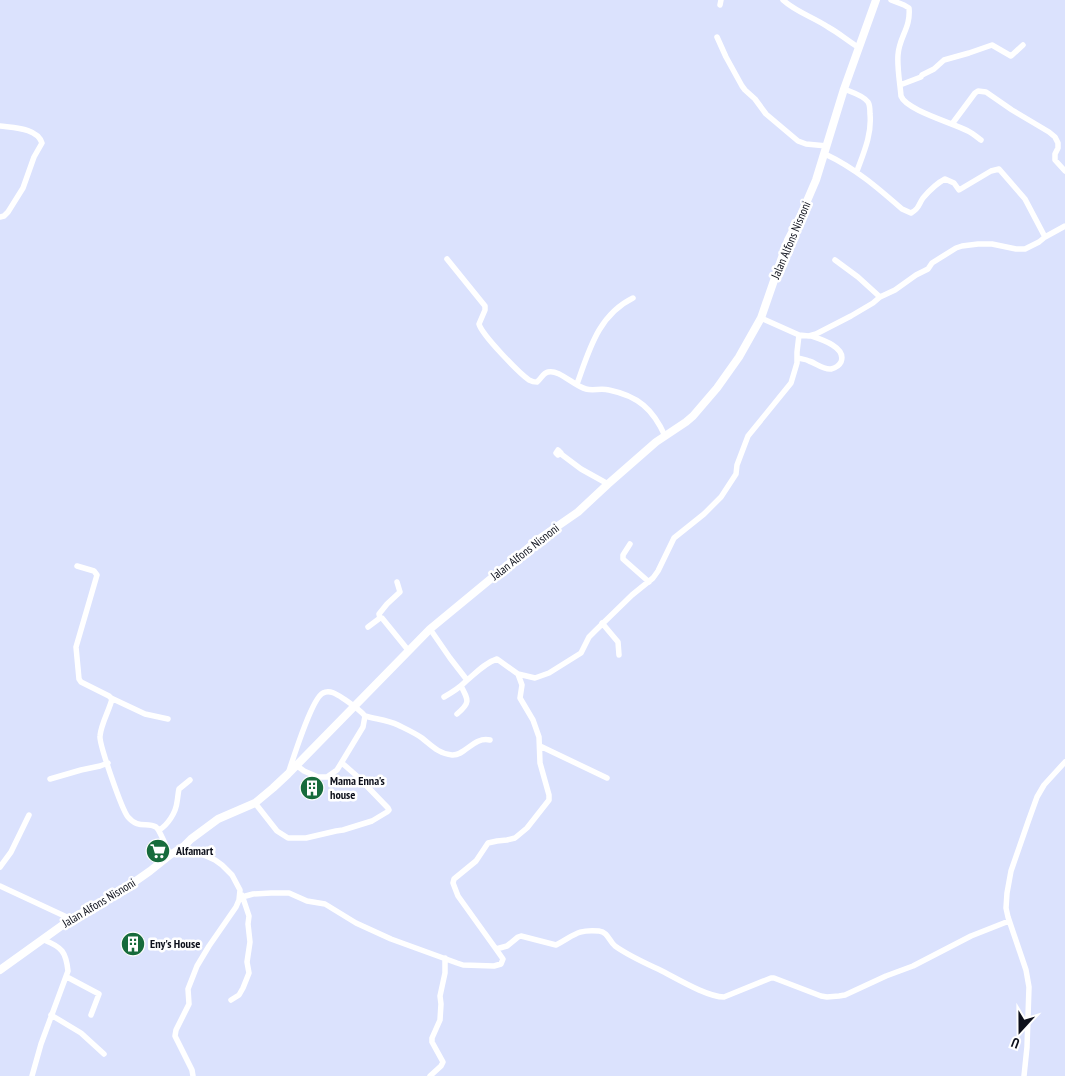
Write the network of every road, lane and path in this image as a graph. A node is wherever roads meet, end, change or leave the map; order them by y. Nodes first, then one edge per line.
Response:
1 (783, 0) edge
2 (876, 0) edge
3 (891, 0) edge
4 (717, 37) dead end
5 (1023, 45) dead end
6 (858, 47) junction
7 (900, 84) junction
8 (844, 89) junction
9 (952, 124) junction
10 (0, 126) edge
11 (981, 140) dead end
12 (826, 150) junction
13 (857, 171) junction
14 (1065, 171) edge
15 (0, 217) edge
16 (1065, 226) edge
17 (1045, 237) junction
18 (447, 259) dead end
19 (835, 260) dead end
20 (880, 297) junction
21 (633, 298) dead end
22 (761, 318) junction
23 (799, 335) junction
24 (809, 336) junction
25 (798, 358) junction
26 (577, 384) junction
27 (665, 436) junction
28 (561, 454) dead end
29 (608, 484) junction
30 (630, 544) dead end
31 (77, 566) dead end
32 (397, 582) dead end
33 (649, 582) junction
34 (380, 618) junction
35 (602, 623) junction
36 (368, 627) dead end
37 (430, 629) junction
38 (408, 650) junction
39 (619, 655) dead end
40 (518, 674) junction
41 (467, 680) junction
42 (461, 686) junction
43 (444, 697) dead end
44 (111, 698) junction
45 (354, 706) junction
46 (457, 714) dead end
47 (365, 716) junction
48 (168, 719) dead end
49 (490, 740) dead end
50 (540, 746) junction
51 (1065, 762) edge
52 (108, 763) junction
53 (342, 763) junction
54 (296, 765) junction
55 (288, 774) junction
56 (607, 778) dead end
57 (50, 779) dead end
58 (190, 780) dead end
59 (255, 803) junction
60 (29, 815) dead end
61 (159, 830) junction
62 (184, 846) junction
63 (170, 855) junction
64 (0, 867) edge
65 (0, 886) edge
66 (240, 890) junction
67 (242, 897) junction
68 (71, 919) junction
69 (1009, 921) junction
70 (44, 940) junction
71 (496, 949) junction
72 (445, 958) junction
73 (0, 970) edge
74 (67, 977) junction
75 (232, 1000) dead end
76 (52, 1015) junction
77 (91, 1015) dead end
78 (104, 1054) dead end
79 (32, 1076) edge
80 (193, 1076) edge
81 (430, 1076) edge
82 (1024, 1076) edge

1 - 6 street
2 - 6 main road, Jalan Alfons Nisnoni
3 - 7 street
4 - 12 street
5 - 7 street
6 - 8 main road, Jalan Alfons Nisnoni
7 - 9 street
8 - 12 main road, Jalan Alfons Nisnoni
8 - 13 street
9 - 11 street
9 - 14 street
10 - 15 street
12 - 13 street
12 - 22 main road, Jalan Alfons Nisnoni
13 - 17 street
16 - 17 street
17 - 20 street
18 - 26 street
19 - 20 street
20 - 24 street
21 - 26 street
22 - 23 street
22 - 27 main road, Jalan Alfons Nisnoni
23 - 24 street
23 - 25 street
24 - 25 street
25 - 33 street
26 - 27 street
27 - 29 main road, Jalan Alfons Nisnoni
28 - 29 street
29 - 37 main road, Jalan Alfons Nisnoni
30 - 33 street
31 - 44 street
32 - 34 street
33 - 35 street
34 - 36 street
34 - 38 street
35 - 39 street
35 - 40 street
37 - 38 main road, Jalan Alfons Nisnoni
37 - 41 street
38 - 45 main road, Jalan Alfons Nisnoni
40 - 41 street
40 - 50 street
41 - 42 street
42 - 43 street
42 - 46 street
44 - 48 street
44 - 52 street
45 - 47 street
45 - 54 main road, Jalan Alfons Nisnoni
45 - 55 street
47 - 49 street
47 - 53 street
50 - 56 street
50 - 71 street
51 - 69 street
52 - 57 street
52 - 61 street
53 - 54 street
53 - 59 street
54 - 55 main road, Jalan Alfons Nisnoni
55 - 59 main road, Jalan Alfons Nisnoni
58 - 61 street
59 - 62 main road, Jalan Alfons Nisnoni
60 - 64 street
61 - 63 street
62 - 63 main road, Jalan Alfons Nisnoni
62 - 66 street
63 - 68 main road, Jalan Alfons Nisnoni
65 - 68 street
66 - 67 street
66 - 80 street
67 - 72 street
67 - 75 street
68 - 70 main road, Jalan Alfons Nisnoni
69 - 71 street
69 - 82 street
70 - 73 main road, Jalan Alfons Nisnoni
70 - 74 street
71 - 72 street
72 - 81 street
74 - 76 street
74 - 77 street
76 - 78 street
76 - 79 street

